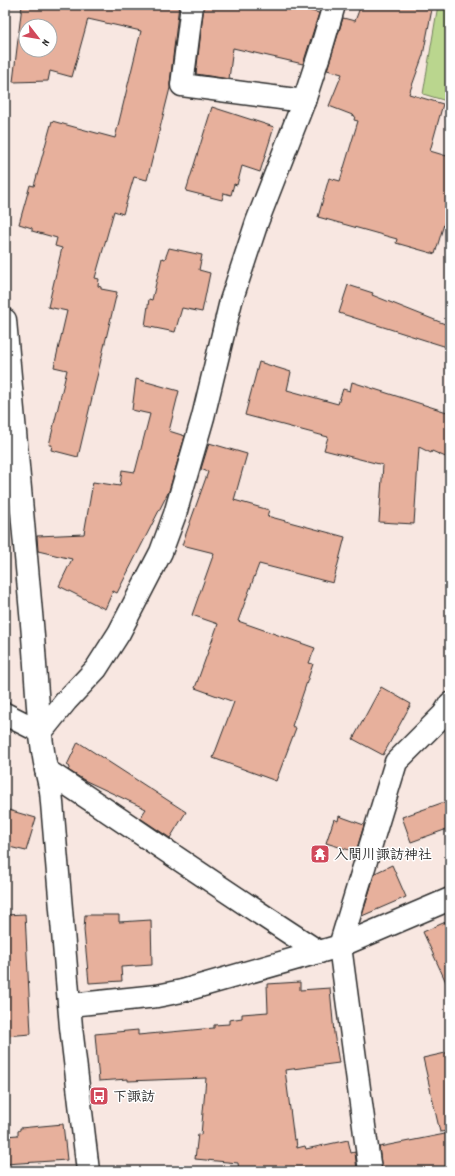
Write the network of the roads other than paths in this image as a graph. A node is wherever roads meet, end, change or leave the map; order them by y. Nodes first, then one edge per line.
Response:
1 (192, 5) edge
2 (334, 5) edge
3 (304, 101) junction
4 (5, 320) edge
5 (450, 704) edge
6 (5, 714) edge
7 (40, 732) junction
8 (46, 770) junction
9 (450, 899) edge
10 (329, 949) junction
11 (70, 1005) junction
12 (88, 1171) edge
13 (370, 1171) edge

1 - 3 street
2 - 3 street
3 - 7 street
4 - 7 street
5 - 10 street
6 - 7 street
7 - 8 street
8 - 10 street
8 - 11 street
9 - 10 street
10 - 11 street
10 - 13 street
11 - 12 street

